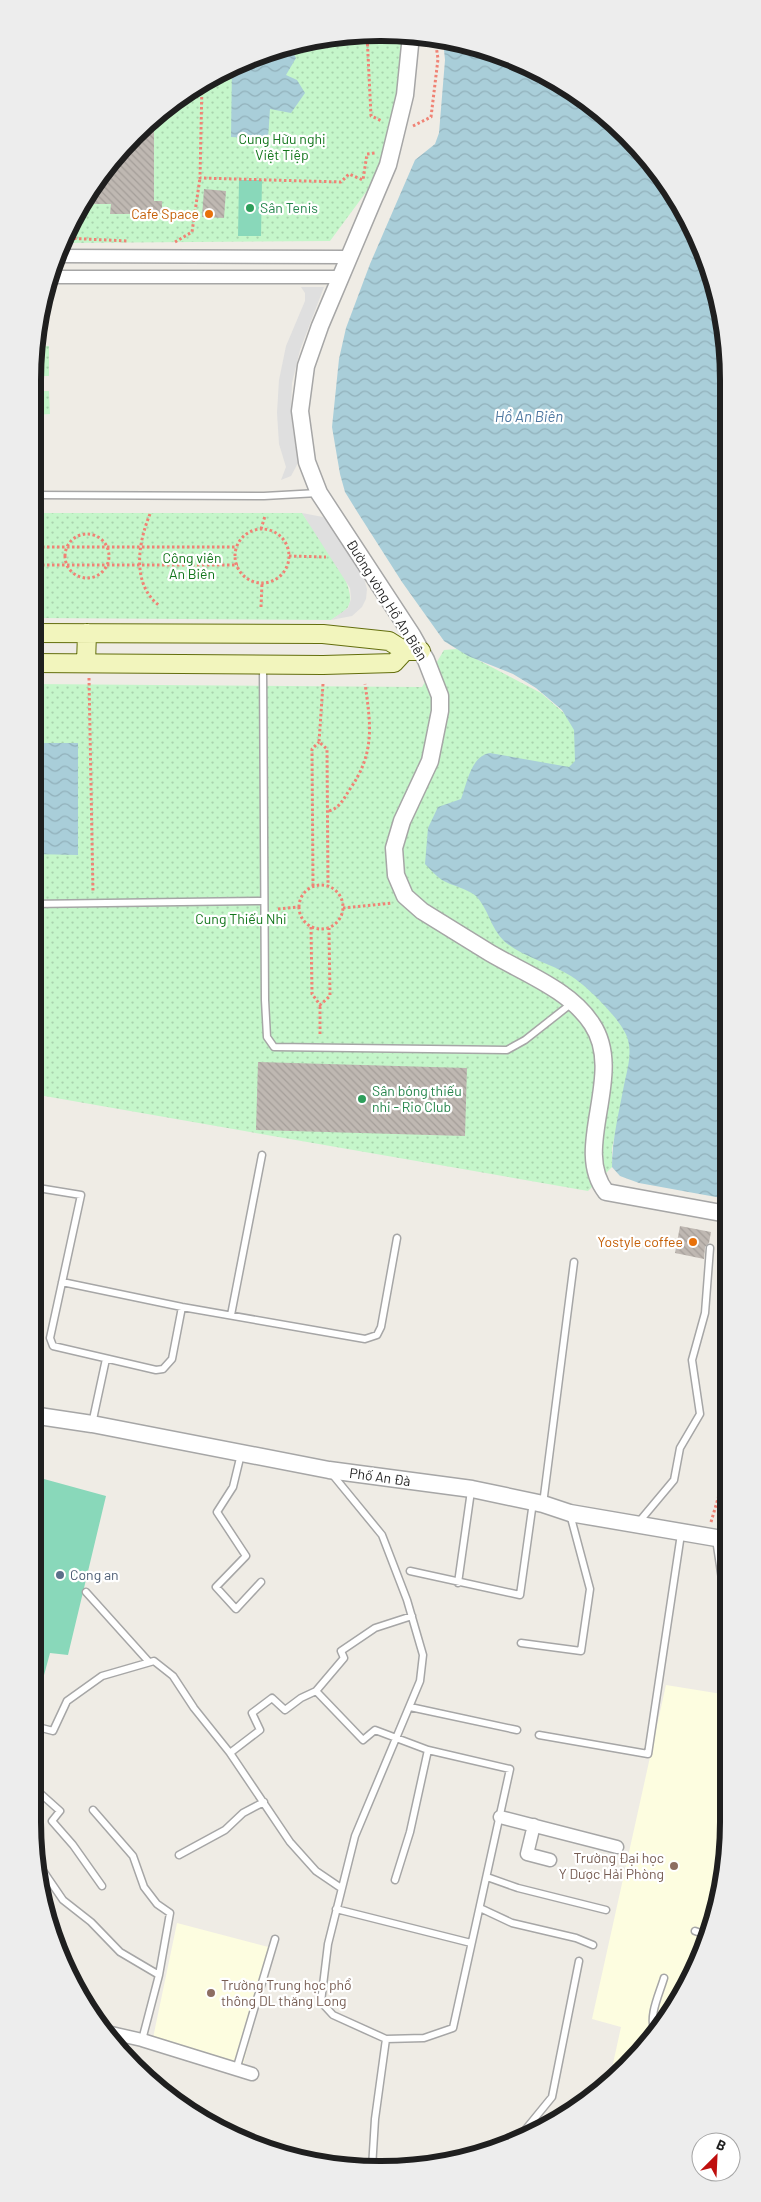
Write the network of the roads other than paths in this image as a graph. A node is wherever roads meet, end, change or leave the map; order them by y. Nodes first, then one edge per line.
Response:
1 (410, 43) edge
2 (65, 256) edge
3 (99, 256) junction
4 (183, 257) junction
5 (348, 257) junction
6 (57, 277) edge
7 (98, 277) junction
8 (183, 277) junction
9 (339, 278) junction
10 (319, 493) junction
11 (41, 496) edge
12 (41, 632) edge
13 (87, 633) junction
14 (413, 651) junction
15 (41, 662) edge
16 (86, 662) junction
17 (263, 664) junction
18 (263, 902) junction
19 (41, 904) edge
20 (572, 1002) junction
21 (262, 1155) dead end
22 (41, 1188) edge
23 (720, 1213) edge
24 (397, 1238) dead end
25 (710, 1248) dead end
26 (574, 1262) dead end
27 (62, 1282) junction
28 (182, 1307) junction
29 (231, 1315) junction
30 (106, 1359) junction
31 (41, 1416) edge
32 (92, 1424) junction
33 (241, 1454) junction
34 (329, 1470) junction
35 (472, 1489) junction
36 (538, 1503) junction
37 (570, 1513) junction
38 (637, 1524) junction
39 (681, 1532) junction
40 (717, 1538) edge
41 (720, 1560) edge
42 (410, 1571) dead end
43 (261, 1582) dead end
44 (458, 1583) junction
45 (86, 1592) dead end
46 (412, 1616) junction
47 (521, 1643) dead end
48 (149, 1662) junction
49 (316, 1691) junction
50 (410, 1707) junction
51 (41, 1728) edge
52 (517, 1730) dead end
53 (540, 1735) dead end
54 (397, 1739) junction
55 (428, 1750) junction
56 (230, 1753) junction
57 (41, 1794) edge
58 (264, 1802) junction
59 (92, 1810) dead end
60 (500, 1816) junction
61 (534, 1825) junction
62 (617, 1847) dead end
63 (179, 1855) dead end
64 (550, 1860) dead end
65 (46, 1875) edge
66 (487, 1877) junction
67 (395, 1880) dead end
68 (102, 1886) dead end
69 (341, 1888) junction
70 (480, 1908) junction
71 (336, 1910) junction
72 (606, 1910) dead end
73 (695, 1931) dead end
74 (701, 1933) edge
75 (275, 1939) dead end
76 (471, 1943) junction
77 (594, 1945) dead end
78 (579, 1961) dead end
79 (159, 1975) junction
80 (664, 1978) dead end
81 (652, 2025) edge
82 (116, 2034) edge
83 (142, 2040) junction
84 (386, 2040) junction
85 (236, 2070) junction
86 (252, 2074) dead end
87 (527, 2128) edge
88 (373, 2161) edge

1 - 5 street, Đường vòng Hồ An Biên
2 - 3 street
3 - 4 street
3 - 7 street
4 - 5 street
4 - 8 street
5 - 9 street, Đường vòng Hồ An Biên
6 - 7 street
7 - 8 street
8 - 9 street
9 - 10 street, Đường vòng Hồ An Biên
10 - 11 lane
10 - 14 street, Đường vòng Hồ An Biên
12 - 13 main road
13 - 14 main road
13 - 16 main road
14 - 17 main road
14 - 20 street, Đường vòng Hồ An Biên
15 - 16 main road
16 - 17 main road
17 - 18 lane
18 - 19 lane
18 - 20 lane
20 - 23 street, Đường vòng Hồ An Biên
21 - 29 lane
22 - 27 lane
24 - 29 lane
25 - 38 lane
26 - 36 lane
27 - 28 lane
27 - 30 lane
28 - 29 lane
28 - 30 lane
30 - 32 lane
31 - 32 street, Phố An Đà
32 - 33 street, Phố An Đà
33 - 34 street, Phố An Đà
33 - 43 lane
34 - 35 street, Phố An Đà
34 - 46 lane
35 - 36 street, Phố An Đà
35 - 44 lane
36 - 37 street, Phố An Đà
36 - 44 lane
37 - 38 street, Phố An Đà
37 - 47 lane
38 - 39 street, Phố An Đà
39 - 40 street, Phố An Đà
39 - 53 lane
40 - 41 lane
42 - 44 lane
45 - 48 lane
46 - 49 lane
46 - 50 lane
48 - 51 lane
48 - 56 lane
49 - 54 lane
49 - 56 lane
50 - 52 lane
50 - 54 lane
54 - 55 lane
54 - 69 lane
55 - 60 lane
55 - 67 lane
56 - 58 lane
57 - 68 lane
58 - 63 lane
58 - 69 lane
59 - 79 lane
60 - 61 street
60 - 66 lane
61 - 62 street
61 - 64 street
65 - 79 lane
66 - 70 lane
66 - 72 lane
69 - 71 lane
70 - 76 lane
70 - 77 lane
71 - 76 lane
71 - 84 lane
73 - 74 lane
75 - 85 lane
76 - 84 lane
78 - 87 lane
79 - 83 lane
80 - 81 lane
82 - 83 street
83 - 85 street
84 - 88 lane
85 - 86 street

